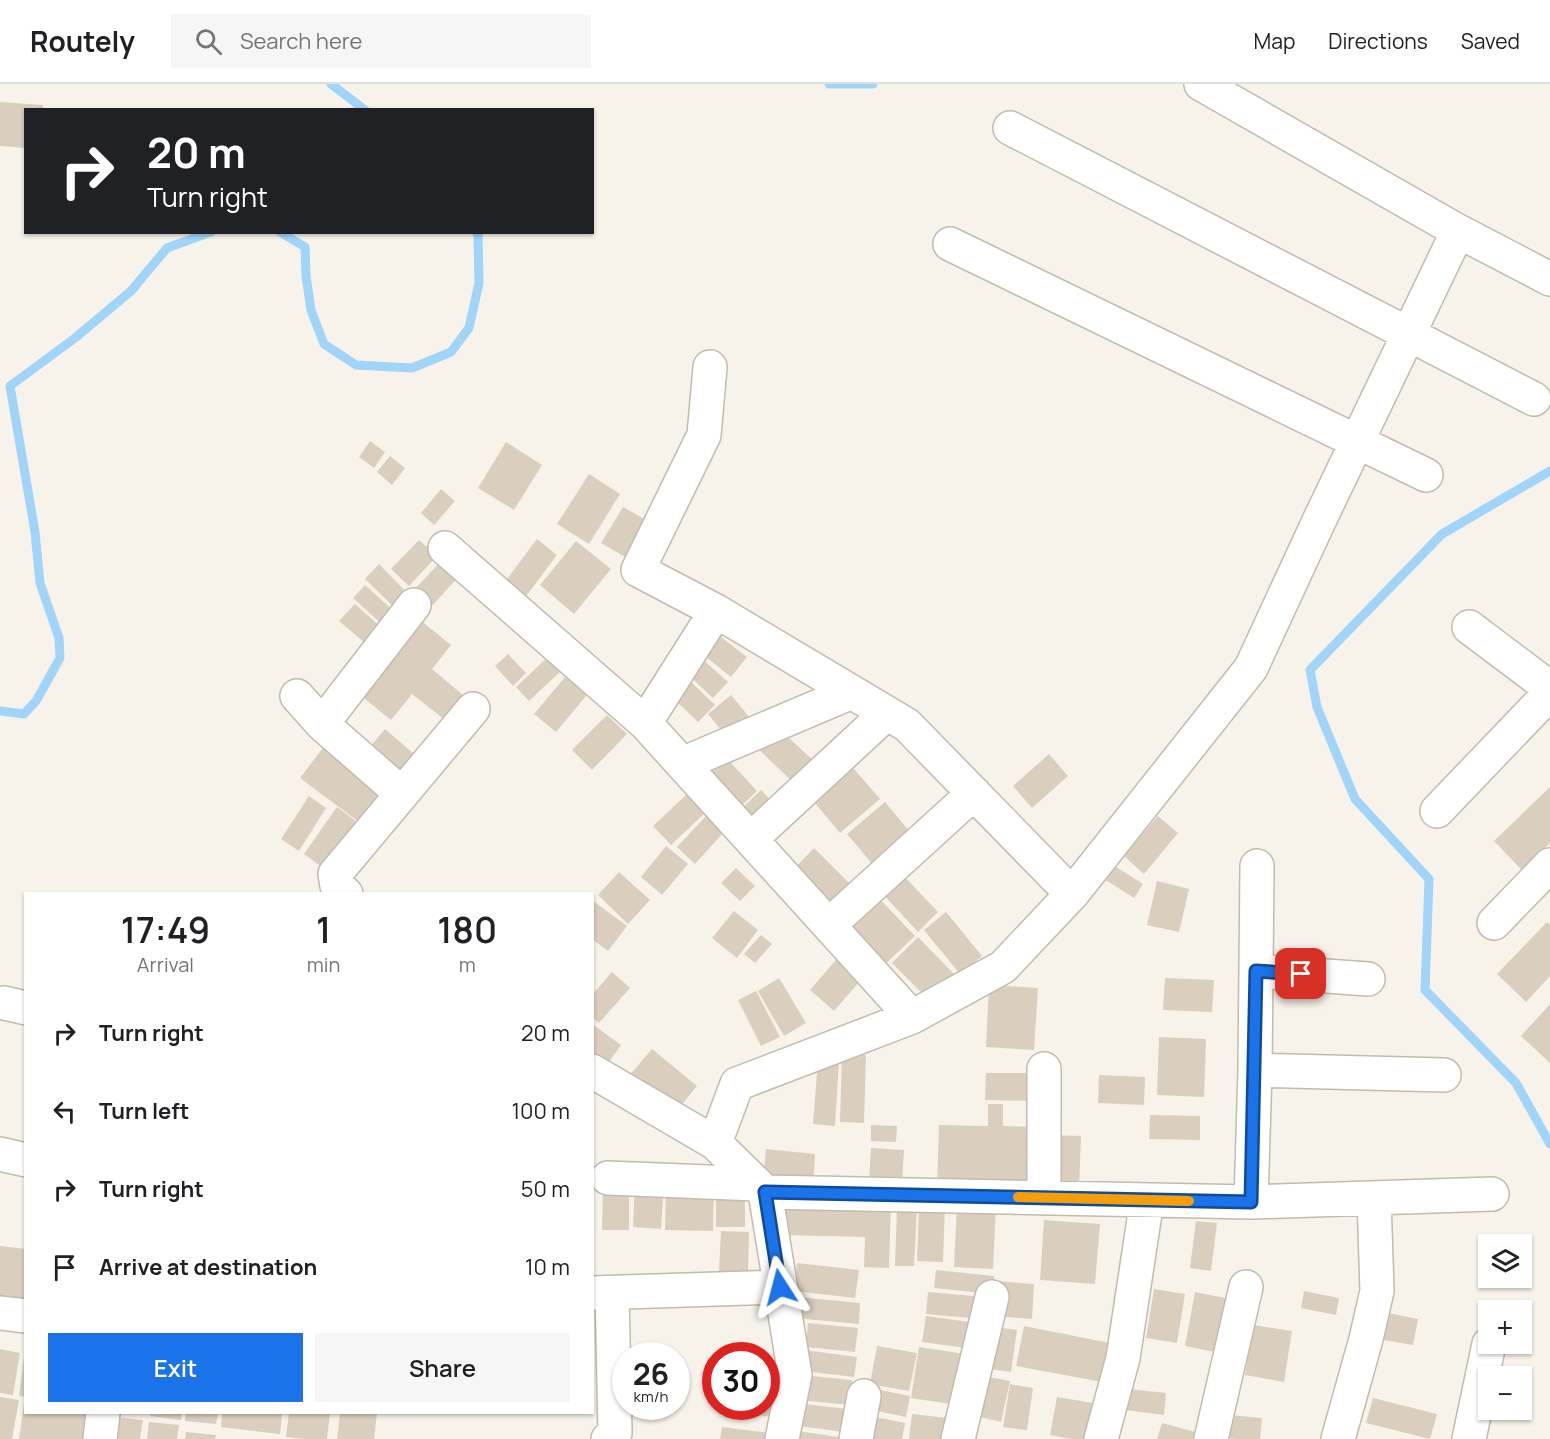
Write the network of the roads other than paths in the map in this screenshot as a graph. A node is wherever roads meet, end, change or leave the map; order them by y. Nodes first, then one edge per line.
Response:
1 (1201, 84) edge
2 (1010, 128) dead end
3 (1458, 231) junction
4 (950, 244) dead end
5 (1550, 279) edge
6 (1408, 335) junction
7 (710, 367) dead end
8 (1534, 399) dead end
9 (1357, 442) junction
10 (1426, 475) dead end
11 (445, 548) dead end
12 (414, 605) dead end
13 (716, 612) junction
14 (1469, 627) dead end
15 (1550, 688) edge
16 (852, 692) junction
17 (1550, 693) edge
18 (297, 696) dead end
19 (473, 709) dead end
20 (887, 712) junction
21 (645, 723) junction
22 (322, 724) junction
23 (682, 764) junction
24 (974, 793) junction
25 (402, 794) junction
26 (1437, 812) dead end
27 (751, 839) junction
28 (1550, 865) edge
29 (1257, 866) dead end
30 (344, 892) edge
31 (1072, 894) junction
32 (1494, 923) dead end
33 (829, 925) junction
34 (1256, 971) junction
35 (1368, 979) dead end
36 (912, 1017) junction
37 (1044, 1069) dead end
38 (1255, 1070) junction
39 (1444, 1075) dead end
40 (595, 1078) edge
41 (715, 1143) junction
42 (0, 1154) edge
43 (24, 1160) edge
44 (608, 1178) dead end
45 (761, 1188) junction
46 (1492, 1194) dead end
47 (1044, 1198) junction
48 (1374, 1198) junction
49 (1147, 1200) junction
50 (1251, 1202) junction
51 (780, 1287) junction
52 (1246, 1287) dead end
53 (602, 1293) edge
54 (992, 1297) dead end
55 (0, 1313) edge
56 (24, 1316) edge
57 (1487, 1354) edge
58 (864, 1396) dead end
59 (103, 1414) edge
60 (1340, 1438) edge
61 (100, 1439) edge
62 (608, 1439) edge
63 (782, 1439) edge
64 (856, 1439) edge
65 (958, 1439) edge
66 (1101, 1439) edge
67 (1211, 1439) edge
68 (1469, 1439) edge

1 - 3 street
2 - 6 street
3 - 5 street
3 - 6 street
4 - 9 street
6 - 8 street
6 - 9 street
7 - 13 street
9 - 10 street
9 - 31 street
11 - 21 street
12 - 22 street
13 - 16 street
13 - 21 street
14 - 15 street
16 - 20 street
16 - 23 street
17 - 26 street
18 - 22 street
19 - 25 street
20 - 24 street
20 - 27 street
21 - 23 street
22 - 25 street
23 - 27 street
24 - 31 street
24 - 33 street
25 - 30 street
27 - 33 street
28 - 32 street
29 - 34 street
31 - 36 street
33 - 36 street
34 - 35 street
34 - 38 street
36 - 41 street
37 - 47 street
38 - 39 street
38 - 50 street
40 - 41 street
41 - 45 street
42 - 43 street
44 - 45 street
45 - 47 street
45 - 51 street
46 - 48 street
47 - 49 street
48 - 50 street
48 - 60 street
49 - 50 street
49 - 66 street
51 - 53 street
51 - 63 street
52 - 67 street
53 - 62 street
54 - 65 street
55 - 56 street
57 - 68 street
58 - 64 street
59 - 61 street

